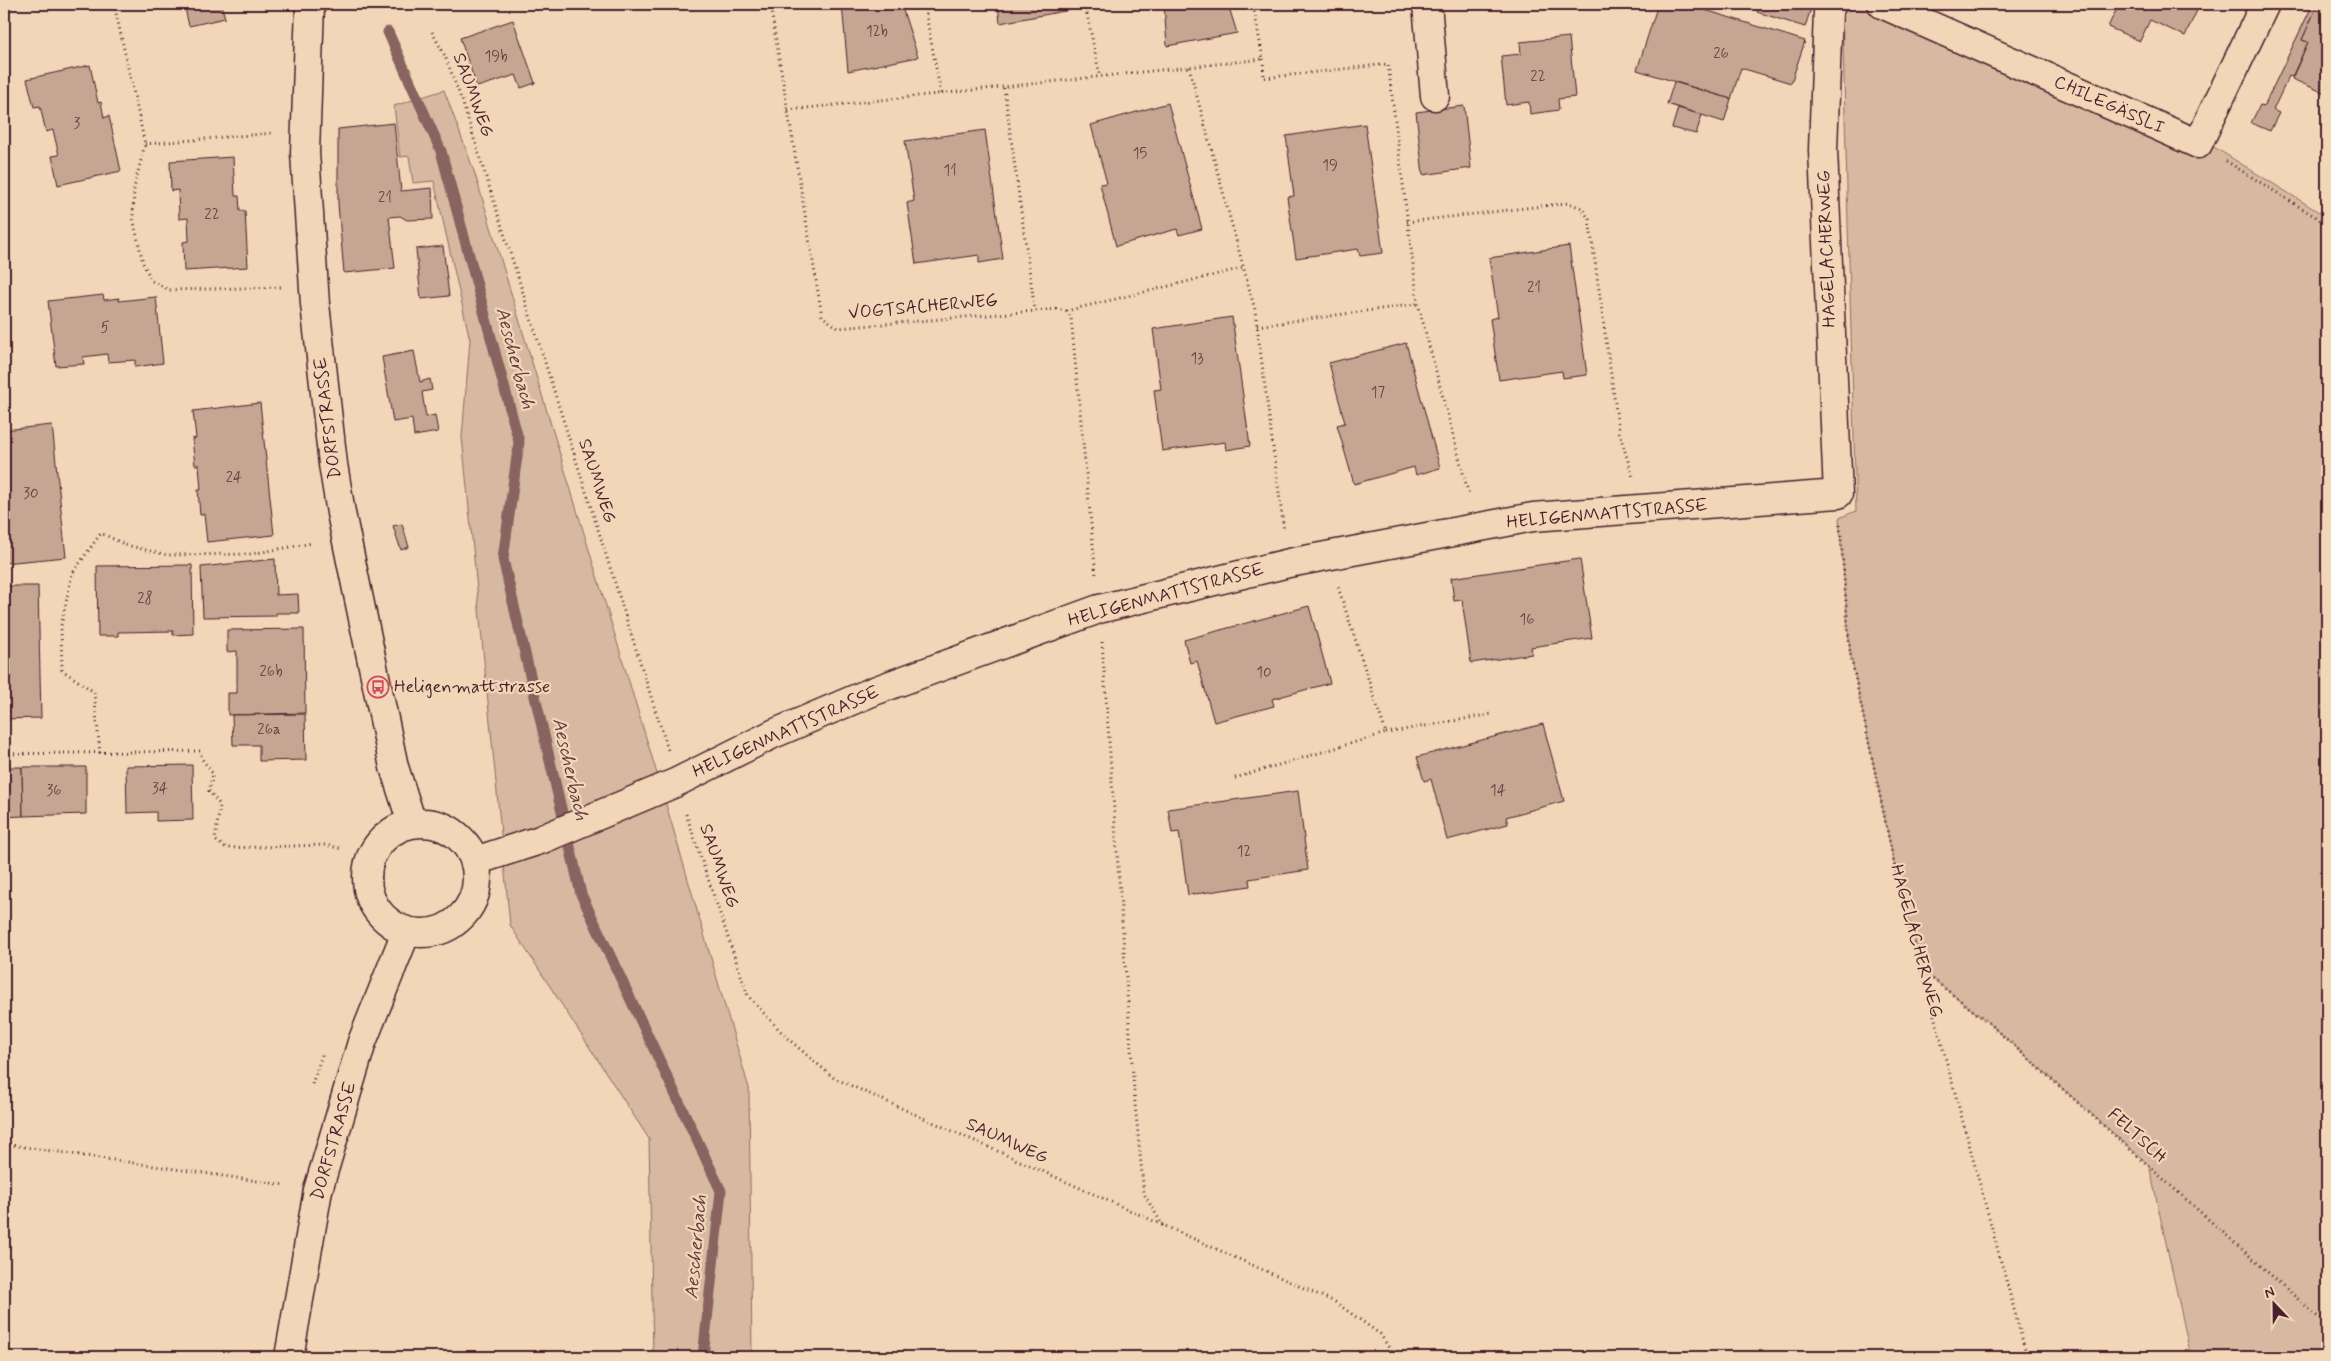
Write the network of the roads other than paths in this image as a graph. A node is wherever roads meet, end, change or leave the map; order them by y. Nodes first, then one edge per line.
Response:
1 (310, 4) edge
2 (1427, 4) edge
3 (1832, 4) edge
4 (1882, 4) edge
5 (2266, 4) edge
6 (1435, 96) dead end
7 (1838, 506) joint
8 (412, 823) junction
9 (475, 861) junction
10 (406, 932) junction
11 (289, 1357) edge

1 - 8 street, DORFSTRASSE
2 - 6 street
3 - 7 street, HAGELACHERWEG
4 - 5 street, CHILEGÄSSLI
7 - 9 street, HELIGENMATTSTRASSE
8 - 9 street
8 - 10 street
9 - 10 street
10 - 11 street, DORFSTRASSE

